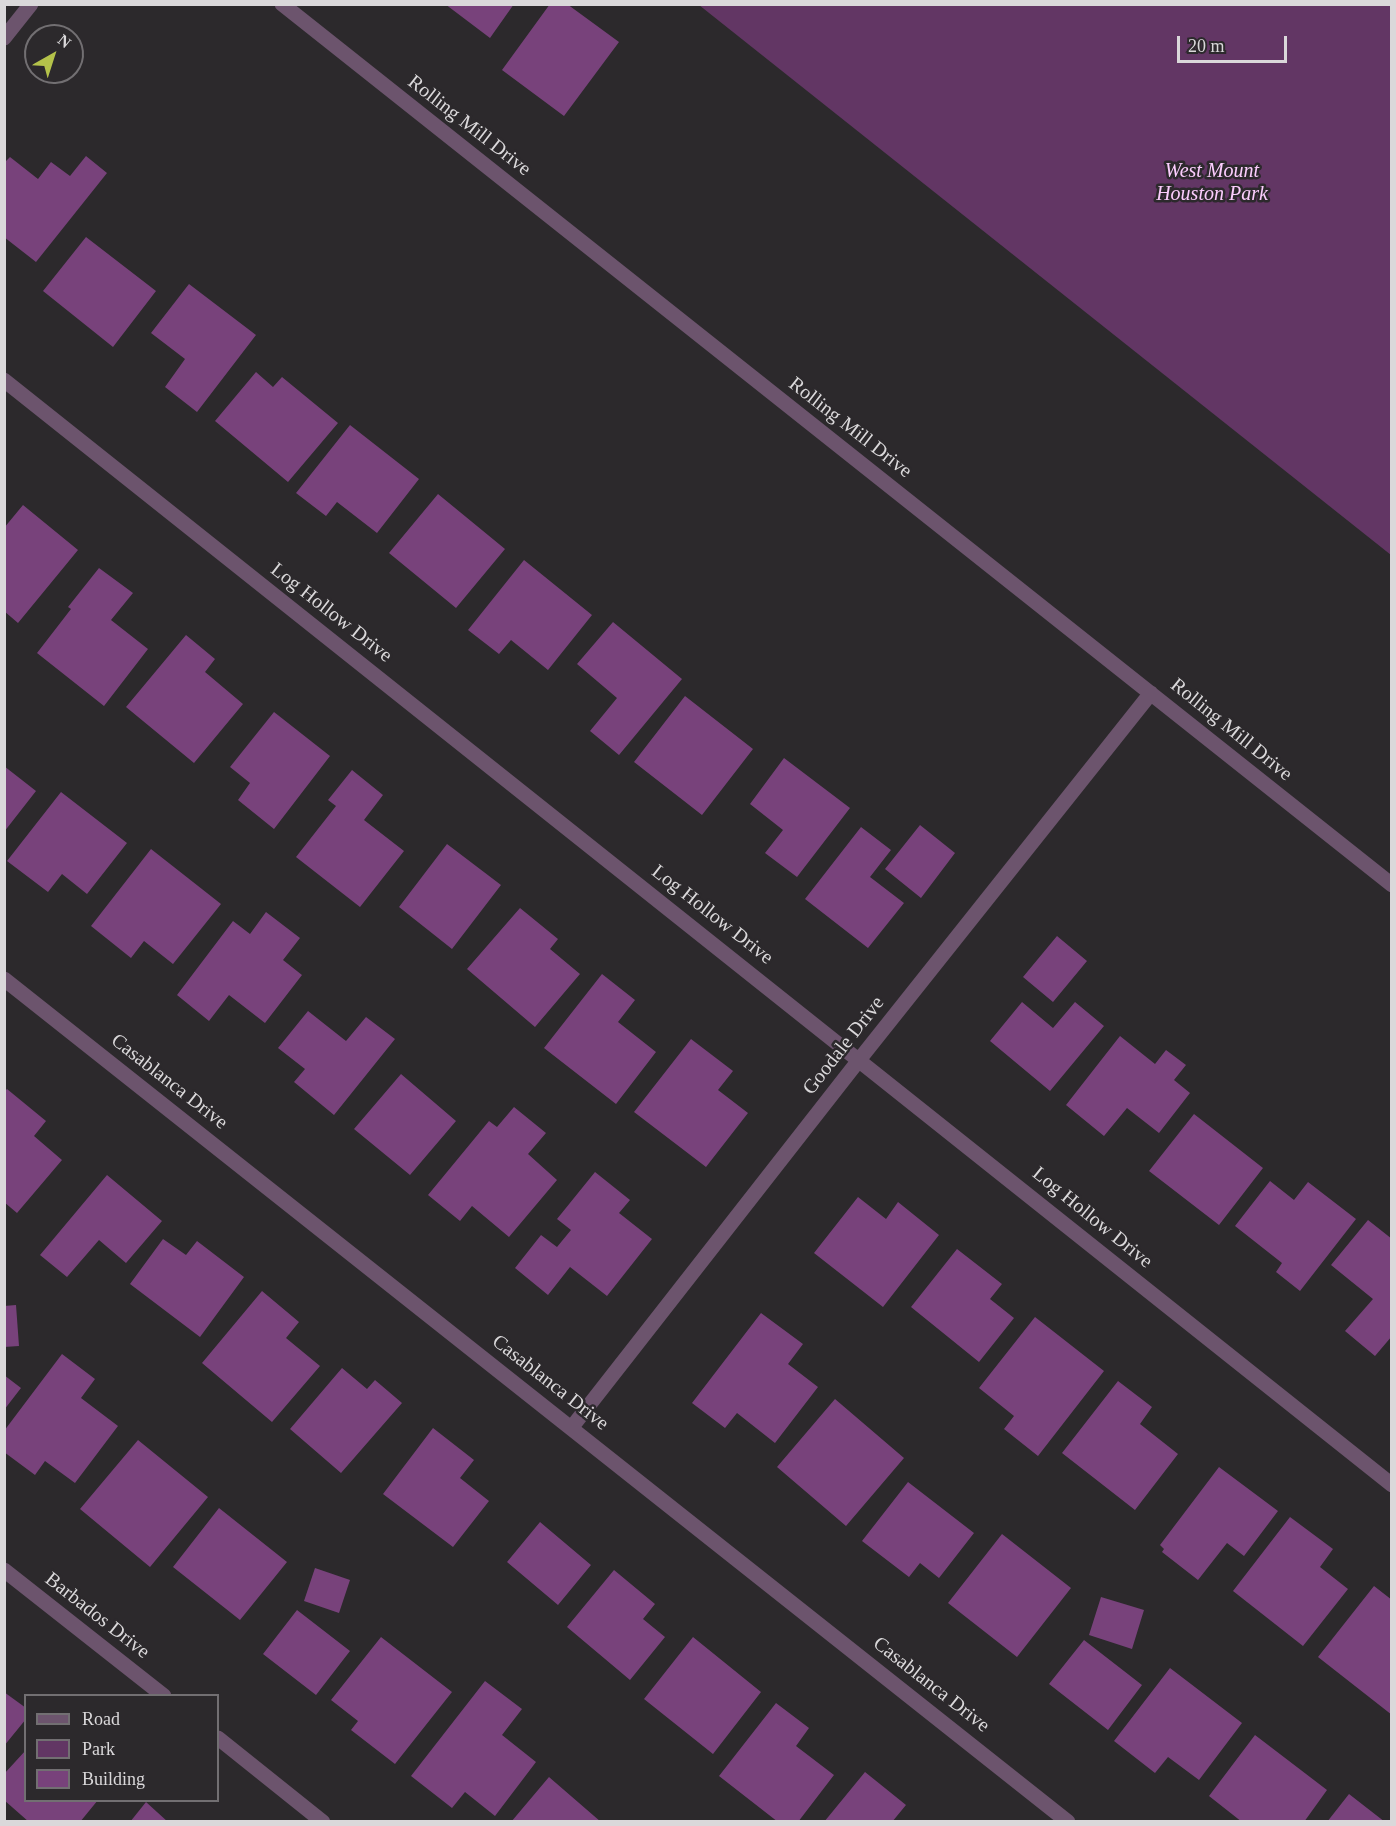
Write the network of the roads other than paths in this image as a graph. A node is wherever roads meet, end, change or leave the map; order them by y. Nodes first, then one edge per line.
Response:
1 (31, 4) edge
2 (282, 4) edge
3 (4, 38) edge
4 (4, 380) edge
5 (1151, 693) junction
6 (1392, 885) edge
7 (4, 979) edge
8 (860, 1060) junction
9 (572, 1427) junction
10 (1392, 1485) edge
11 (4, 1570) edge
12 (163, 1694) edge
13 (219, 1739) edge
14 (323, 1821) edge
15 (1068, 1821) edge

1 - 3 street
2 - 5 street, Rolling Mill Drive
4 - 8 street, Log Hollow Drive
5 - 6 street, Rolling Mill Drive
5 - 8 street, Goodale Drive
7 - 9 street, Casablanca Drive
8 - 9 street, Goodale Drive
8 - 10 street, Log Hollow Drive
9 - 15 street, Casablanca Drive
11 - 12 street, Barbados Drive
13 - 14 street

